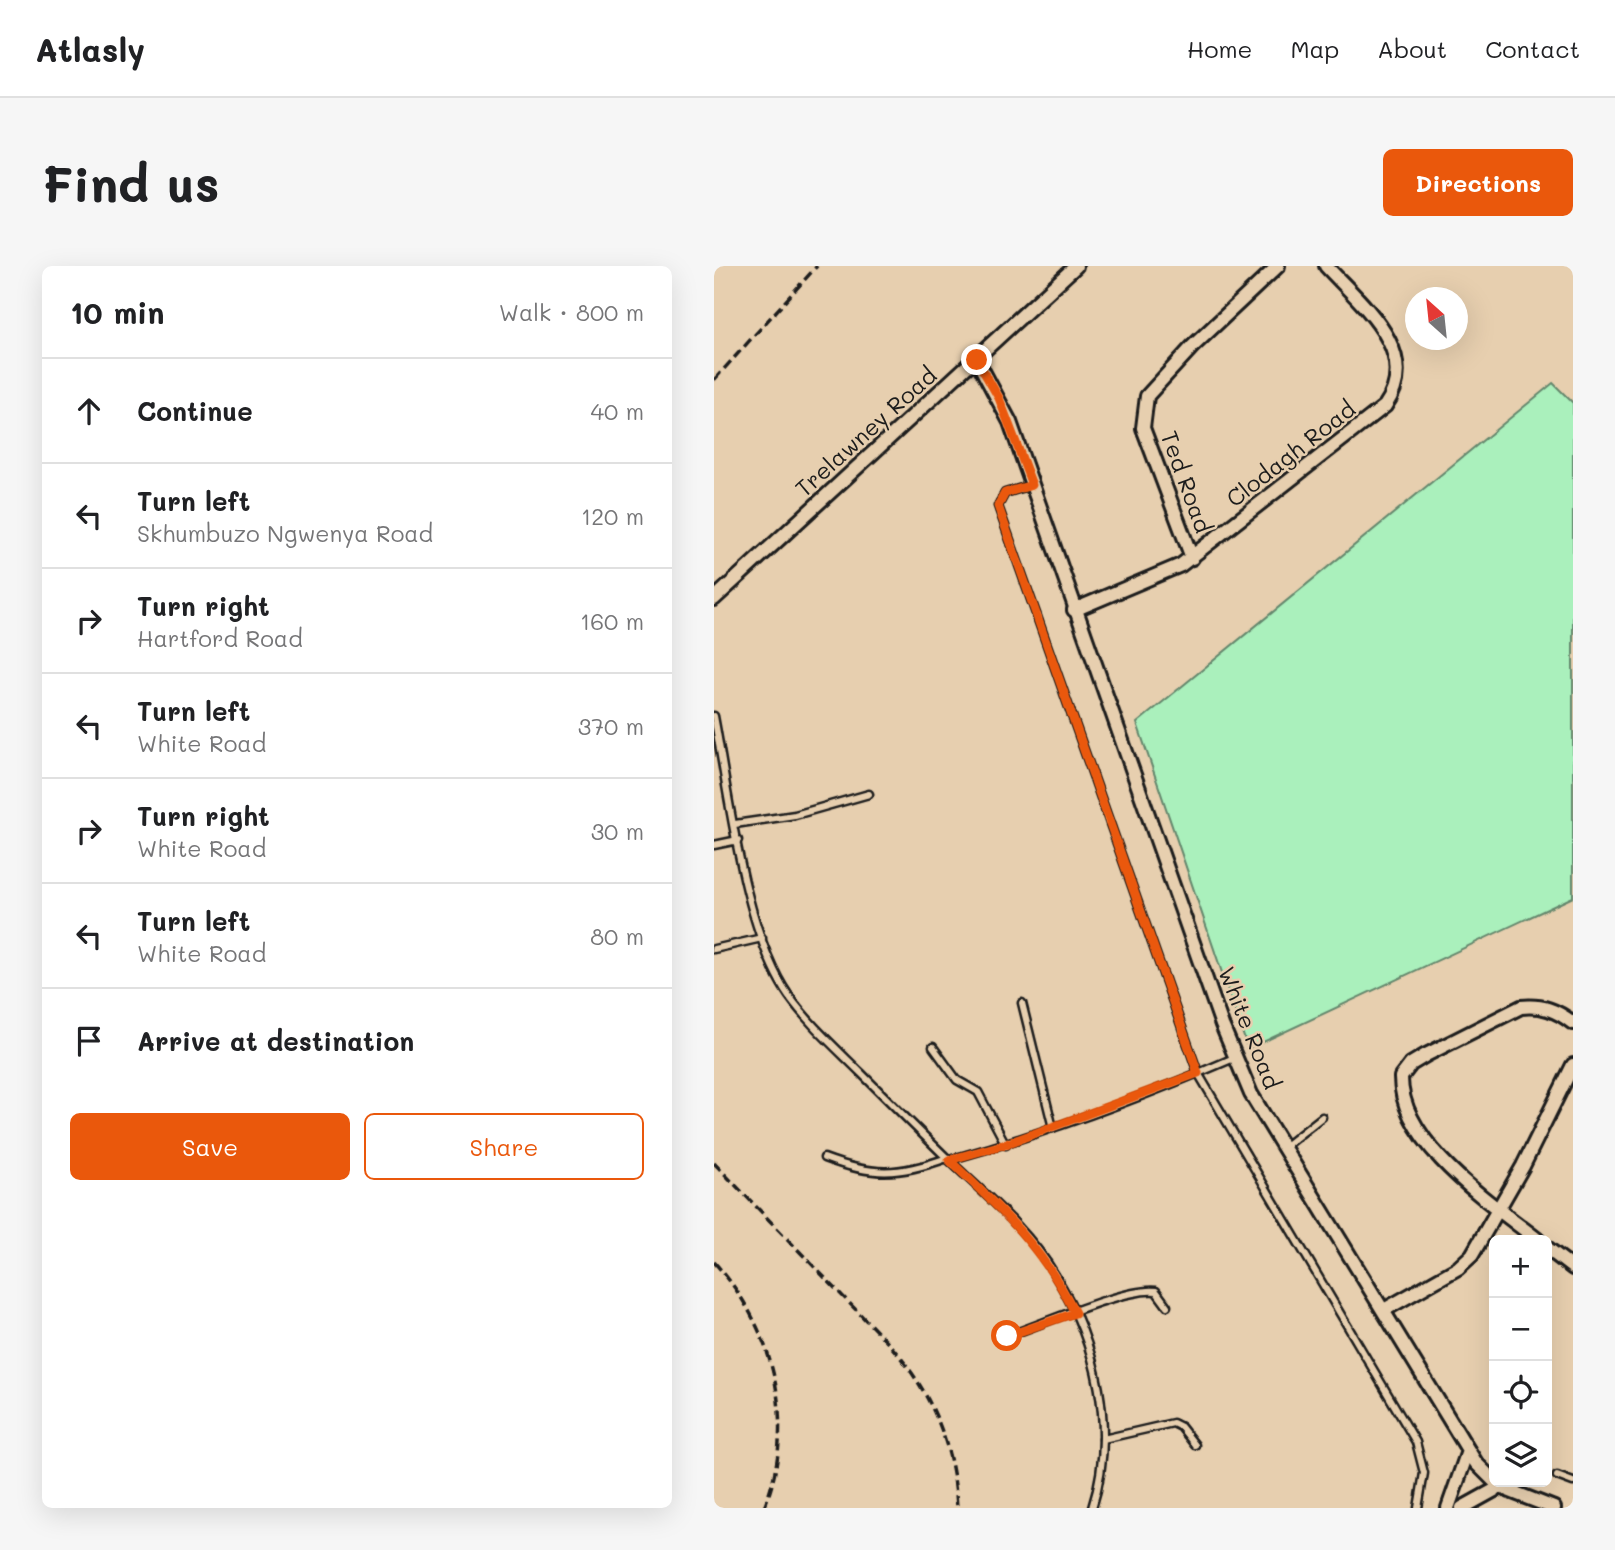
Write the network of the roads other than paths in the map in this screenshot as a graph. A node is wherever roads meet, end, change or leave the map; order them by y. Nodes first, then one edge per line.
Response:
1 (1076, 266) edge
2 (1278, 266) edge
3 (1326, 266) edge
4 (977, 360) junction
5 (1032, 485) junction
6 (1192, 558) junction
7 (714, 599) edge
8 (1074, 610) junction
9 (714, 716) edge
10 (869, 794) dead end
11 (735, 824) junction
12 (738, 840) junction
13 (714, 845) edge
14 (762, 938) junction
15 (714, 949) edge
16 (1022, 1003) dead end
17 (1573, 1023) edge
18 (933, 1048) dead end
19 (1234, 1058) junction
20 (1573, 1065) edge
21 (1198, 1073) junction
22 (1322, 1117) dead end
23 (1053, 1128) junction
24 (1006, 1144) junction
25 (1284, 1147) junction
26 (824, 1158) dead end
27 (948, 1159) junction
28 (1498, 1209) junction
29 (1532, 1235) edge
30 (1552, 1252) edge
31 (1573, 1268) edge
32 (1167, 1306) dead end
33 (1384, 1310) junction
34 (1075, 1313) junction
35 (1007, 1336) dead end
36 (1102, 1439) junction
37 (1195, 1446) dead end
38 (1468, 1451) junction
39 (1557, 1476) dead end
40 (1489, 1478) edge
41 (1573, 1482) edge
42 (1498, 1487) edge
43 (1502, 1487) edge
44 (1092, 1508) edge
45 (1418, 1508) edge
46 (1448, 1508) edge
47 (1462, 1508) edge
48 (1554, 1508) edge

1 - 4 street, Trelawney Road
2 - 6 street, Ted Road
3 - 6 street, Clodagh Road
4 - 5 street, White Road
4 - 7 street, Trelawney Road
5 - 8 street, White Road
5 - 21 lane
6 - 8 street, Clodagh Road
8 - 19 street, White Road
9 - 11 lane
10 - 11 lane
11 - 12 lane
12 - 13 lane
12 - 14 lane
14 - 15 lane
14 - 27 lane
16 - 23 lane
17 - 28 street
18 - 24 lane
19 - 21 lane
19 - 25 street, White Road
20 - 28 street
21 - 23 lane
21 - 45 lane
22 - 25 lane
23 - 24 lane
24 - 27 lane
25 - 33 street, White Road
26 - 27 lane
27 - 34 lane
28 - 29 street
28 - 33 street
30 - 31 street
32 - 34 lane
33 - 38 street, White Road
34 - 35 lane
34 - 36 lane
36 - 37 lane
36 - 44 lane
38 - 40 street, White Road
38 - 46 street
39 - 41 lane
42 - 47 street
43 - 48 street, White Road

